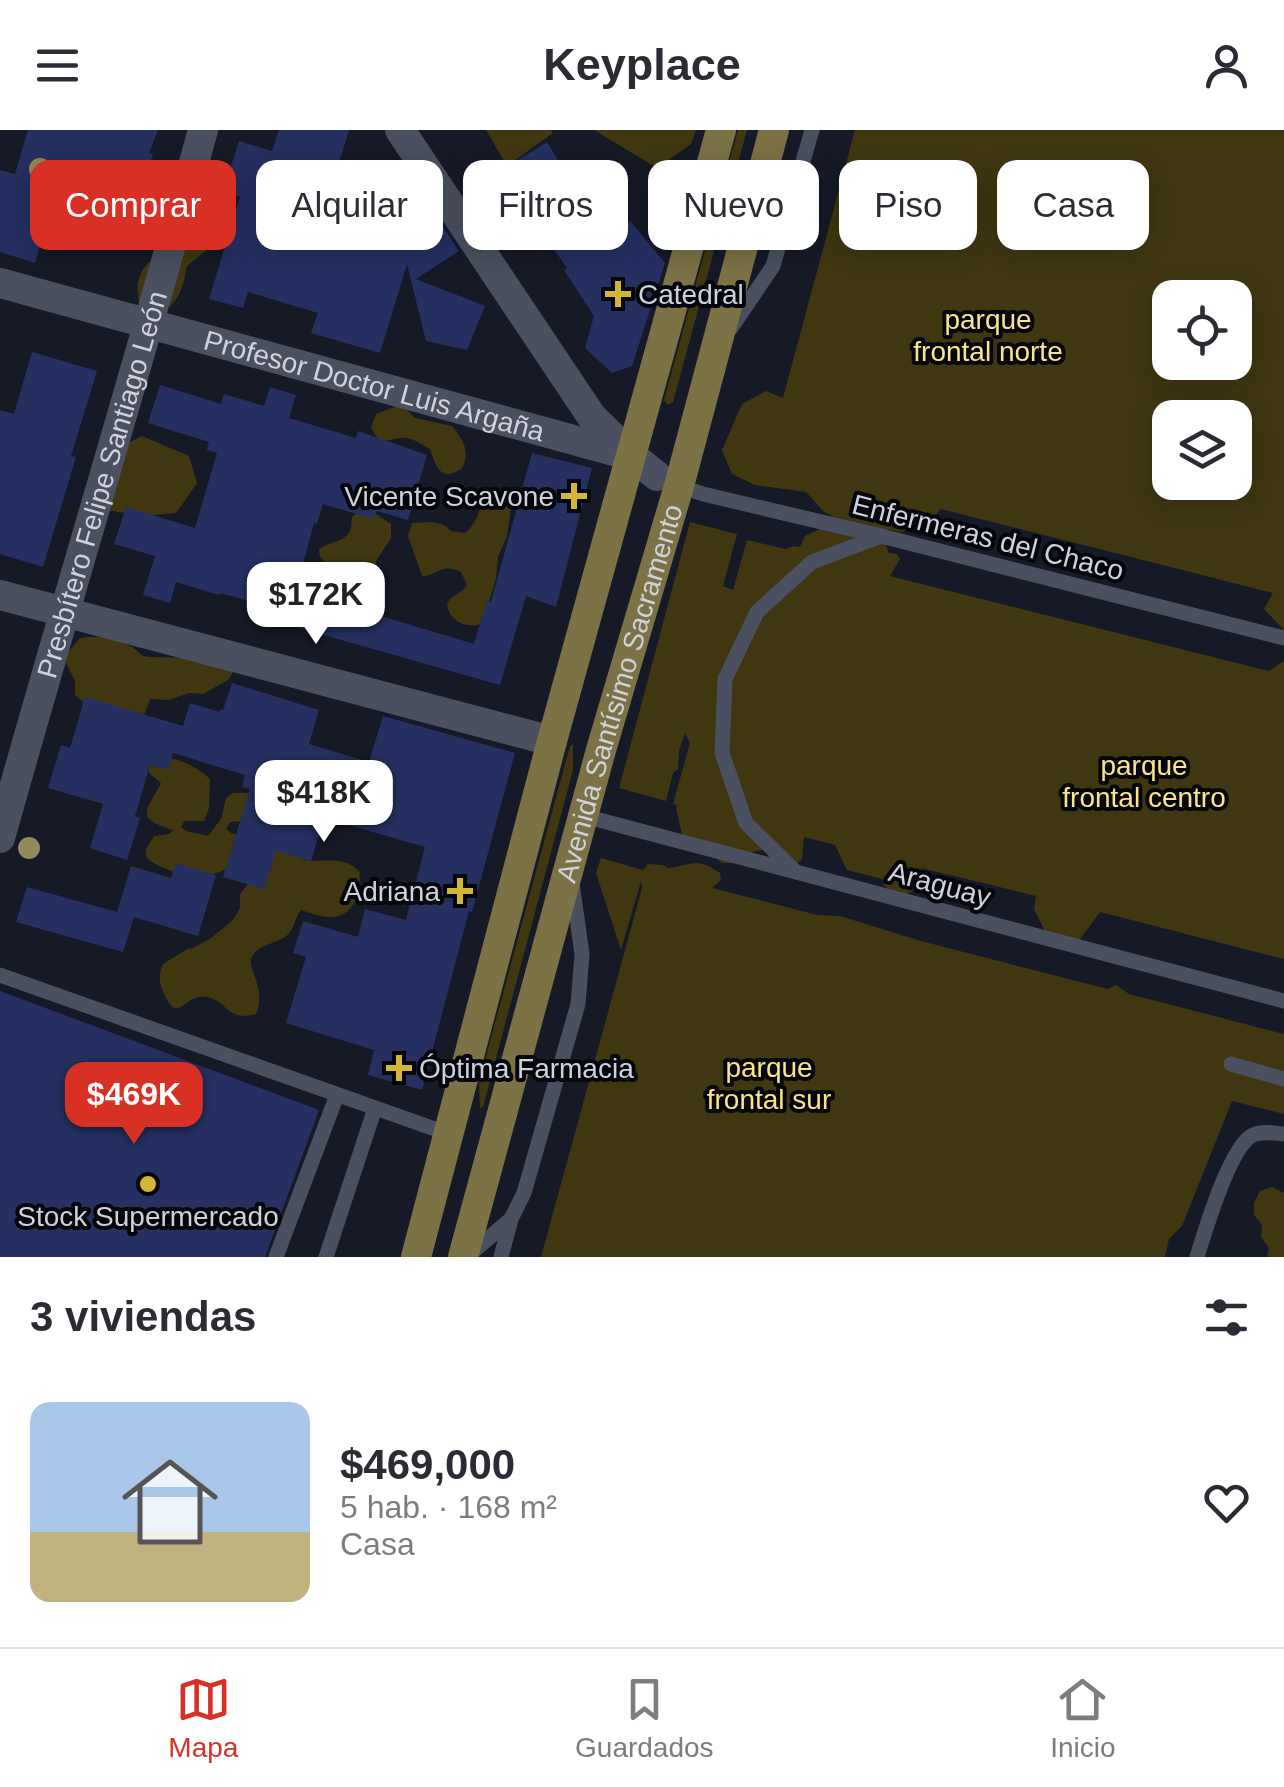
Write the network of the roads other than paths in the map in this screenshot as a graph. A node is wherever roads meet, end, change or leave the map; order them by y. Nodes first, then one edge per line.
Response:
1 (202, 130) edge
2 (400, 130) edge
3 (720, 130) edge
4 (774, 130) edge
5 (812, 130) edge
6 (0, 283) edge
7 (150, 324) junction
8 (715, 352) junction
9 (632, 456) junction
10 (668, 481) junction
11 (881, 536) junction
12 (0, 595) edge
13 (64, 612) junction
14 (1284, 638) edge
15 (552, 740) junction
16 (584, 816) junction
17 (0, 838) edge
18 (570, 865) junction
19 (797, 872) junction
20 (0, 975) edge
21 (1284, 1001) edge
22 (1232, 1064) dead end
23 (1284, 1079) edge
24 (337, 1095) junction
25 (375, 1108) junction
26 (448, 1134) junction
27 (1284, 1134) edge
28 (511, 1219) junction
29 (276, 1257) edge
30 (326, 1257) edge
31 (416, 1257) edge
32 (465, 1257) edge
33 (501, 1257) edge
34 (1197, 1257) edge

1 - 7 street, Presbítero Felipe Santiago León
2 - 9 street
3 - 9 main road, Avenida Santísimo Sacramento
4 - 8 main road, Avenida Santísimo Sacramento
5 - 8 lane
6 - 7 street, Profesor Doctor Luis Argaña
7 - 9 street, Profesor Doctor Luis Argaña
7 - 13 street, Presbítero Felipe Santiago León
8 - 10 main road, Avenida Santísimo Sacramento
9 - 10 street
9 - 15 main road, Avenida Santísimo Sacramento
10 - 11 lane, Enfermeras del Chaco
10 - 16 main road, Avenida Santísimo Sacramento
11 - 14 lane, Enfermeras del Chaco
11 - 19 lane
12 - 13 street
13 - 15 street
13 - 17 street, Presbítero Felipe Santiago León
15 - 26 main road, Avenida Santísimo Sacramento
16 - 18 main road, Avenida Santísimo Sacramento
16 - 19 lane, Araguay
18 - 28 lane
18 - 32 main road, Avenida Santísimo Sacramento
19 - 21 lane, Araguay
20 - 24 lane
22 - 23 lane
24 - 25 lane
24 - 29 lane
25 - 26 lane
25 - 30 lane
26 - 31 main road, Avenida Santísimo Sacramento
27 - 34 lane
28 - 32 lane
28 - 33 lane

